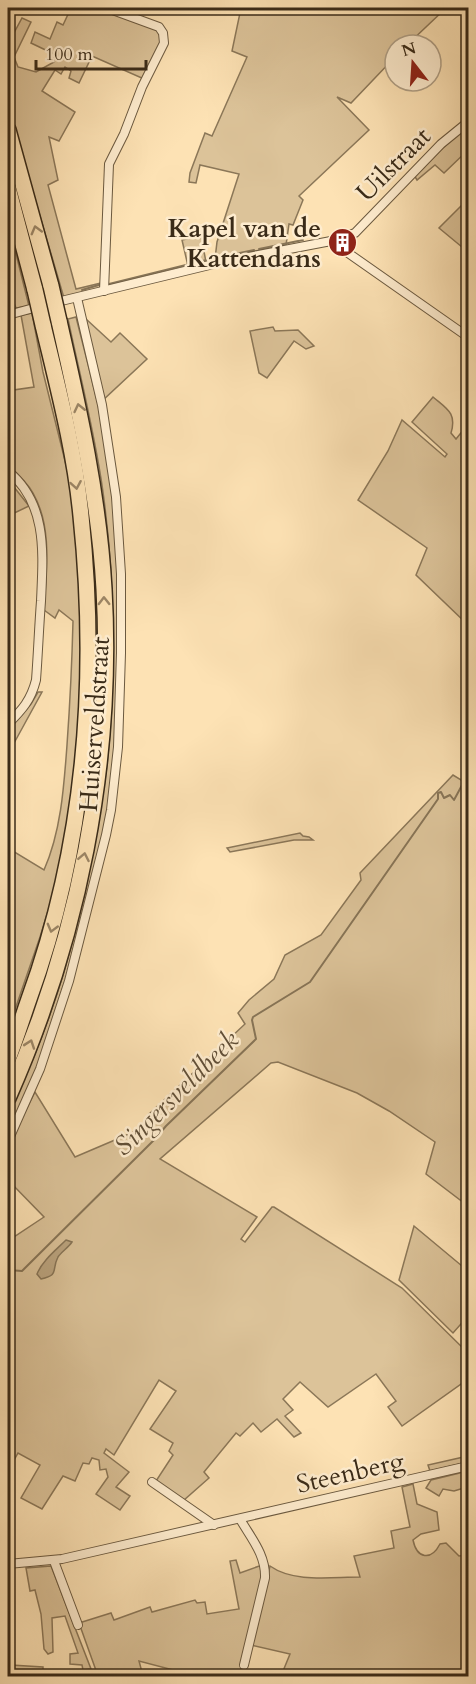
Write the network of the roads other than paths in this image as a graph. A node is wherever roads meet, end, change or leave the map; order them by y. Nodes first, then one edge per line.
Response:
1 (107, 8) edge
2 (468, 122) edge
3 (8, 130) edge
4 (8, 188) edge
5 (349, 236) junction
6 (331, 241) junction
7 (350, 252) junction
8 (104, 291) junction
9 (77, 297) junction
10 (8, 315) edge
11 (468, 337) edge
12 (8, 471) edge
13 (8, 724) edge
14 (8, 1059) edge
15 (8, 1098) edge
16 (8, 1141) edge
17 (468, 1466) edge
18 (152, 1482) dead end
19 (240, 1519) junction
20 (214, 1525) junction
21 (54, 1560) junction
22 (8, 1564) edge
23 (78, 1625) dead end
24 (244, 1665) dead end

1 - 8 street
2 - 5 street, Uilstraat
15 -> 3 highway, bridge
4 -> 14 highway, bridge
5 - 6 street, Uilstraat
5 - 7 street, Uilstraat
6 - 7 street
6 - 8 street, Uilstraat
7 - 11 street
8 - 9 street, Uilstraat
9 - 10 street, Uilstraat
9 - 16 street, Huiserveldstraat
12 - 13 street
17 - 19 street, Steenberg
18 - 20 street
19 - 20 street, Steenberg
19 - 24 street
20 - 21 street, Steenberg
21 - 22 street, Steenberg
21 - 23 street

